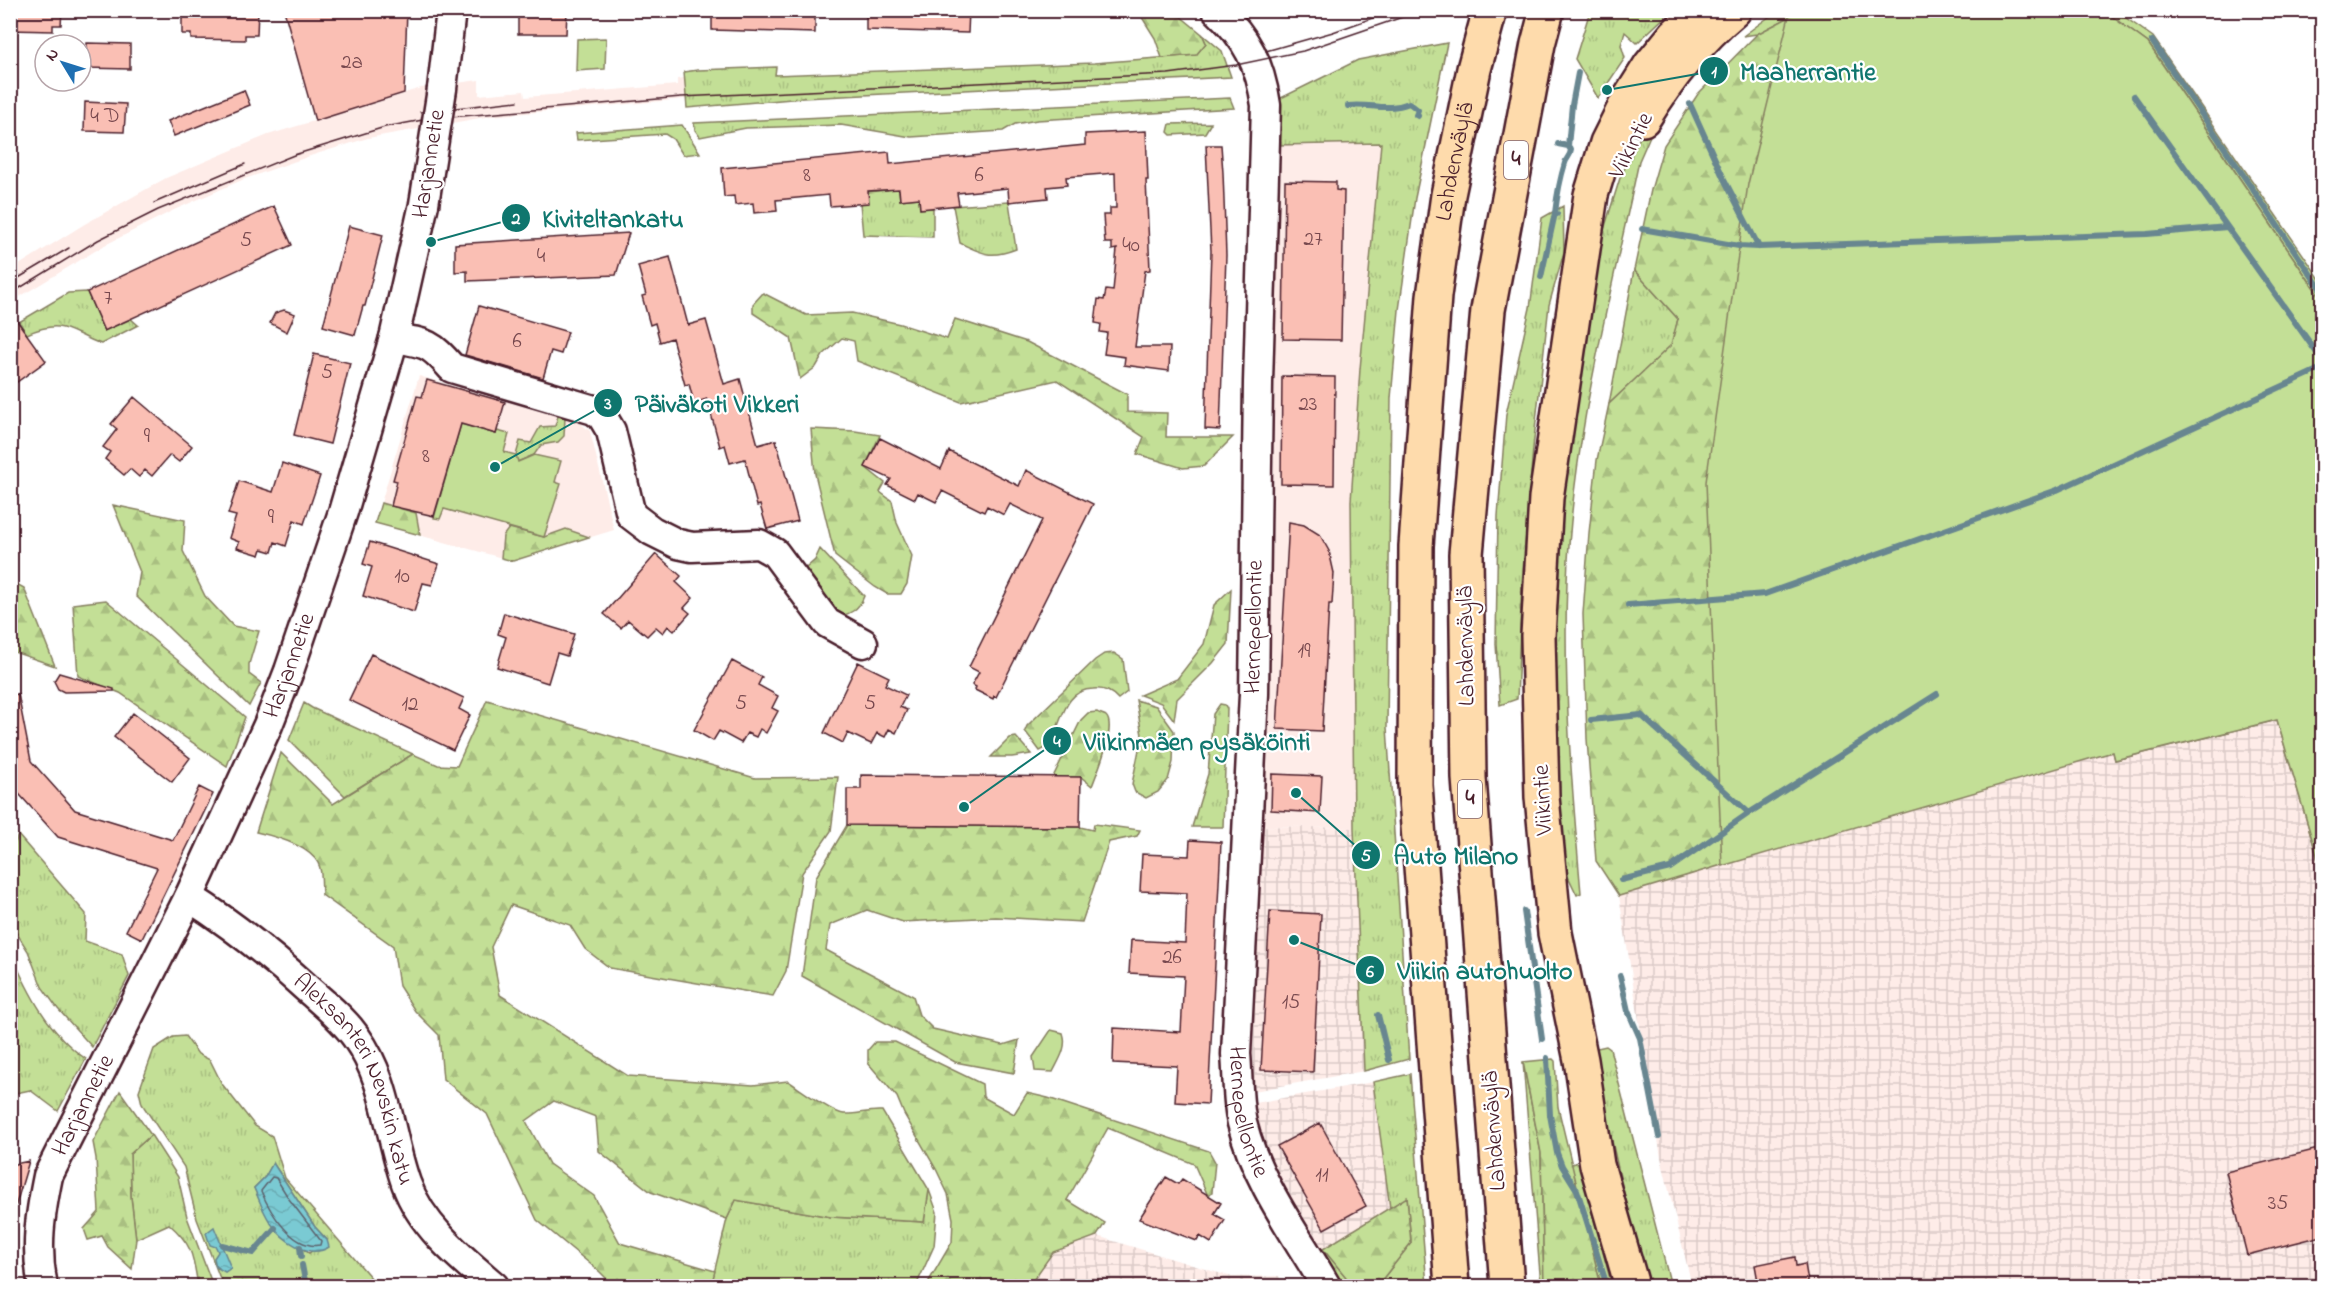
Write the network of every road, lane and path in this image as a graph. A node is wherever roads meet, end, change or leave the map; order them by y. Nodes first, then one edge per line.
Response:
1 (452, 10) edge
2 (1217, 10) edge
3 (1483, 10) edge
4 (1490, 10) edge
5 (1547, 10) edge
6 (1570, 10) edge
7 (1719, 13) edge
8 (1474, 69) junction
9 (1488, 310) junction
10 (394, 338) junction
11 (863, 643) dead end
12 (189, 897) junction
13 (43, 1287) edge
14 (494, 1287) edge
15 (1326, 1287) edge
16 (1452, 1287) edge
17 (1507, 1287) edge
18 (1632, 1287) edge

1 - 10 street, Harjannetie, bridge
2 - 15 street, Hernepellontie
3 - 8 main road
4 - 8 main road, Lahdenväylä
5 - 9 main road, Lahdenväylä / 4
6 - 9 main road
7 - 18 main road, Viikintie
8 - 16 main road, Lahdenväylä
9 - 17 main road, Lahdenväylä / 4
10 - 11 street
10 - 12 street, Harjannetie
12 - 13 street, Harjannetie
12 - 14 street, Aleksanteri Nevskin katu

